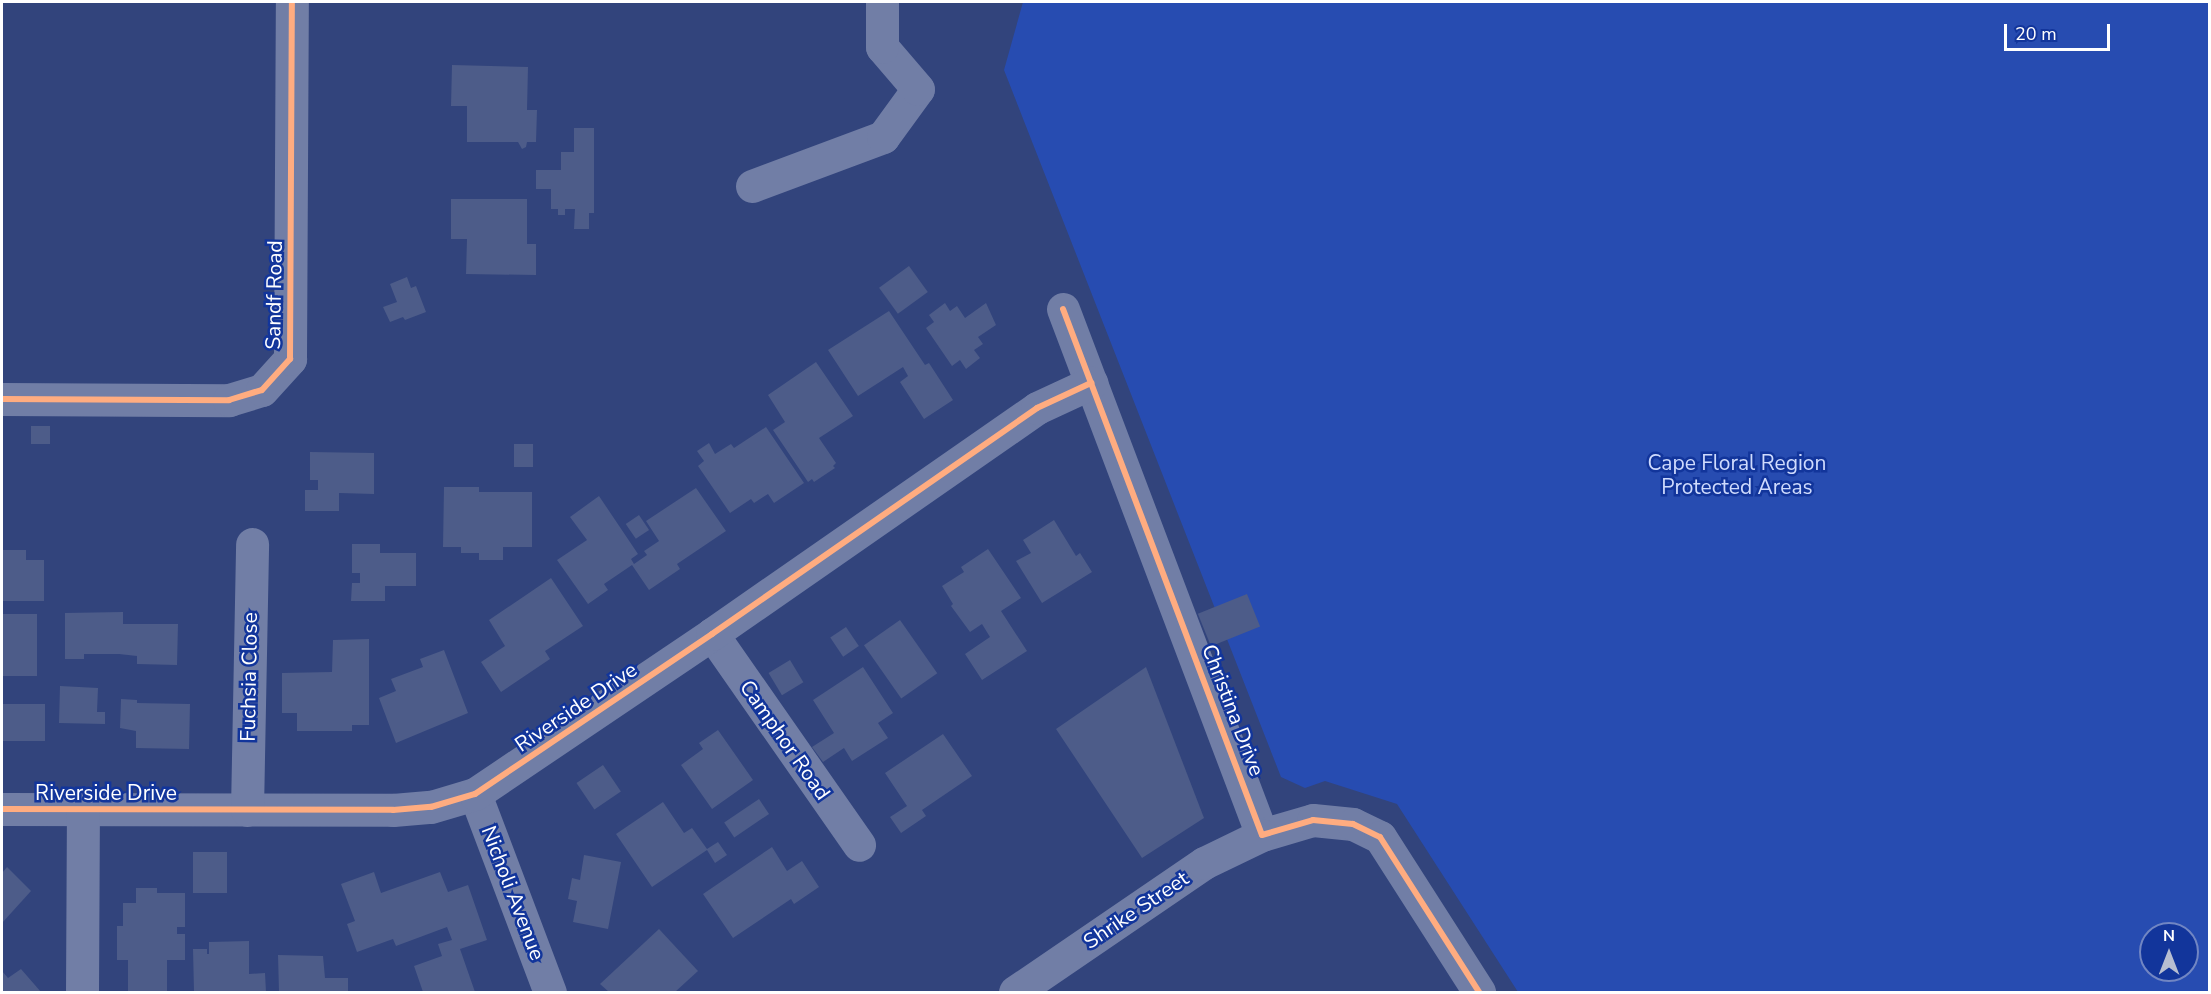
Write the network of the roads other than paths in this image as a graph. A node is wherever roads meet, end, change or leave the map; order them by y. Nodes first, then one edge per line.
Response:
1 (292, 2) edge
2 (882, 2) edge
3 (752, 186) dead end
4 (1063, 309) dead end
5 (1091, 383) junction
6 (2, 399) edge
7 (252, 544) dead end
8 (712, 634) junction
9 (475, 794) junction
10 (2, 809) edge
11 (83, 810) junction
12 (247, 810) junction
13 (1262, 835) junction
14 (859, 845) dead end
15 (82, 993) edge
16 (550, 993) edge
17 (1015, 993) edge
18 (1479, 993) edge

1 - 6 street, Sandf Road
2 - 3 street
4 - 5 street, Christina Drive
5 - 8 street, Riverside Drive
5 - 13 street, Christina Drive
7 - 12 street, Fuchsia Close
8 - 9 street, Riverside Drive
8 - 14 street, Camphor Road
9 - 12 street, Riverside Drive
9 - 16 street, Nicholi Avenue
10 - 11 street, Riverside Drive
11 - 12 street, Riverside Drive
11 - 15 street
13 - 17 street, Shrike Street
13 - 18 street

